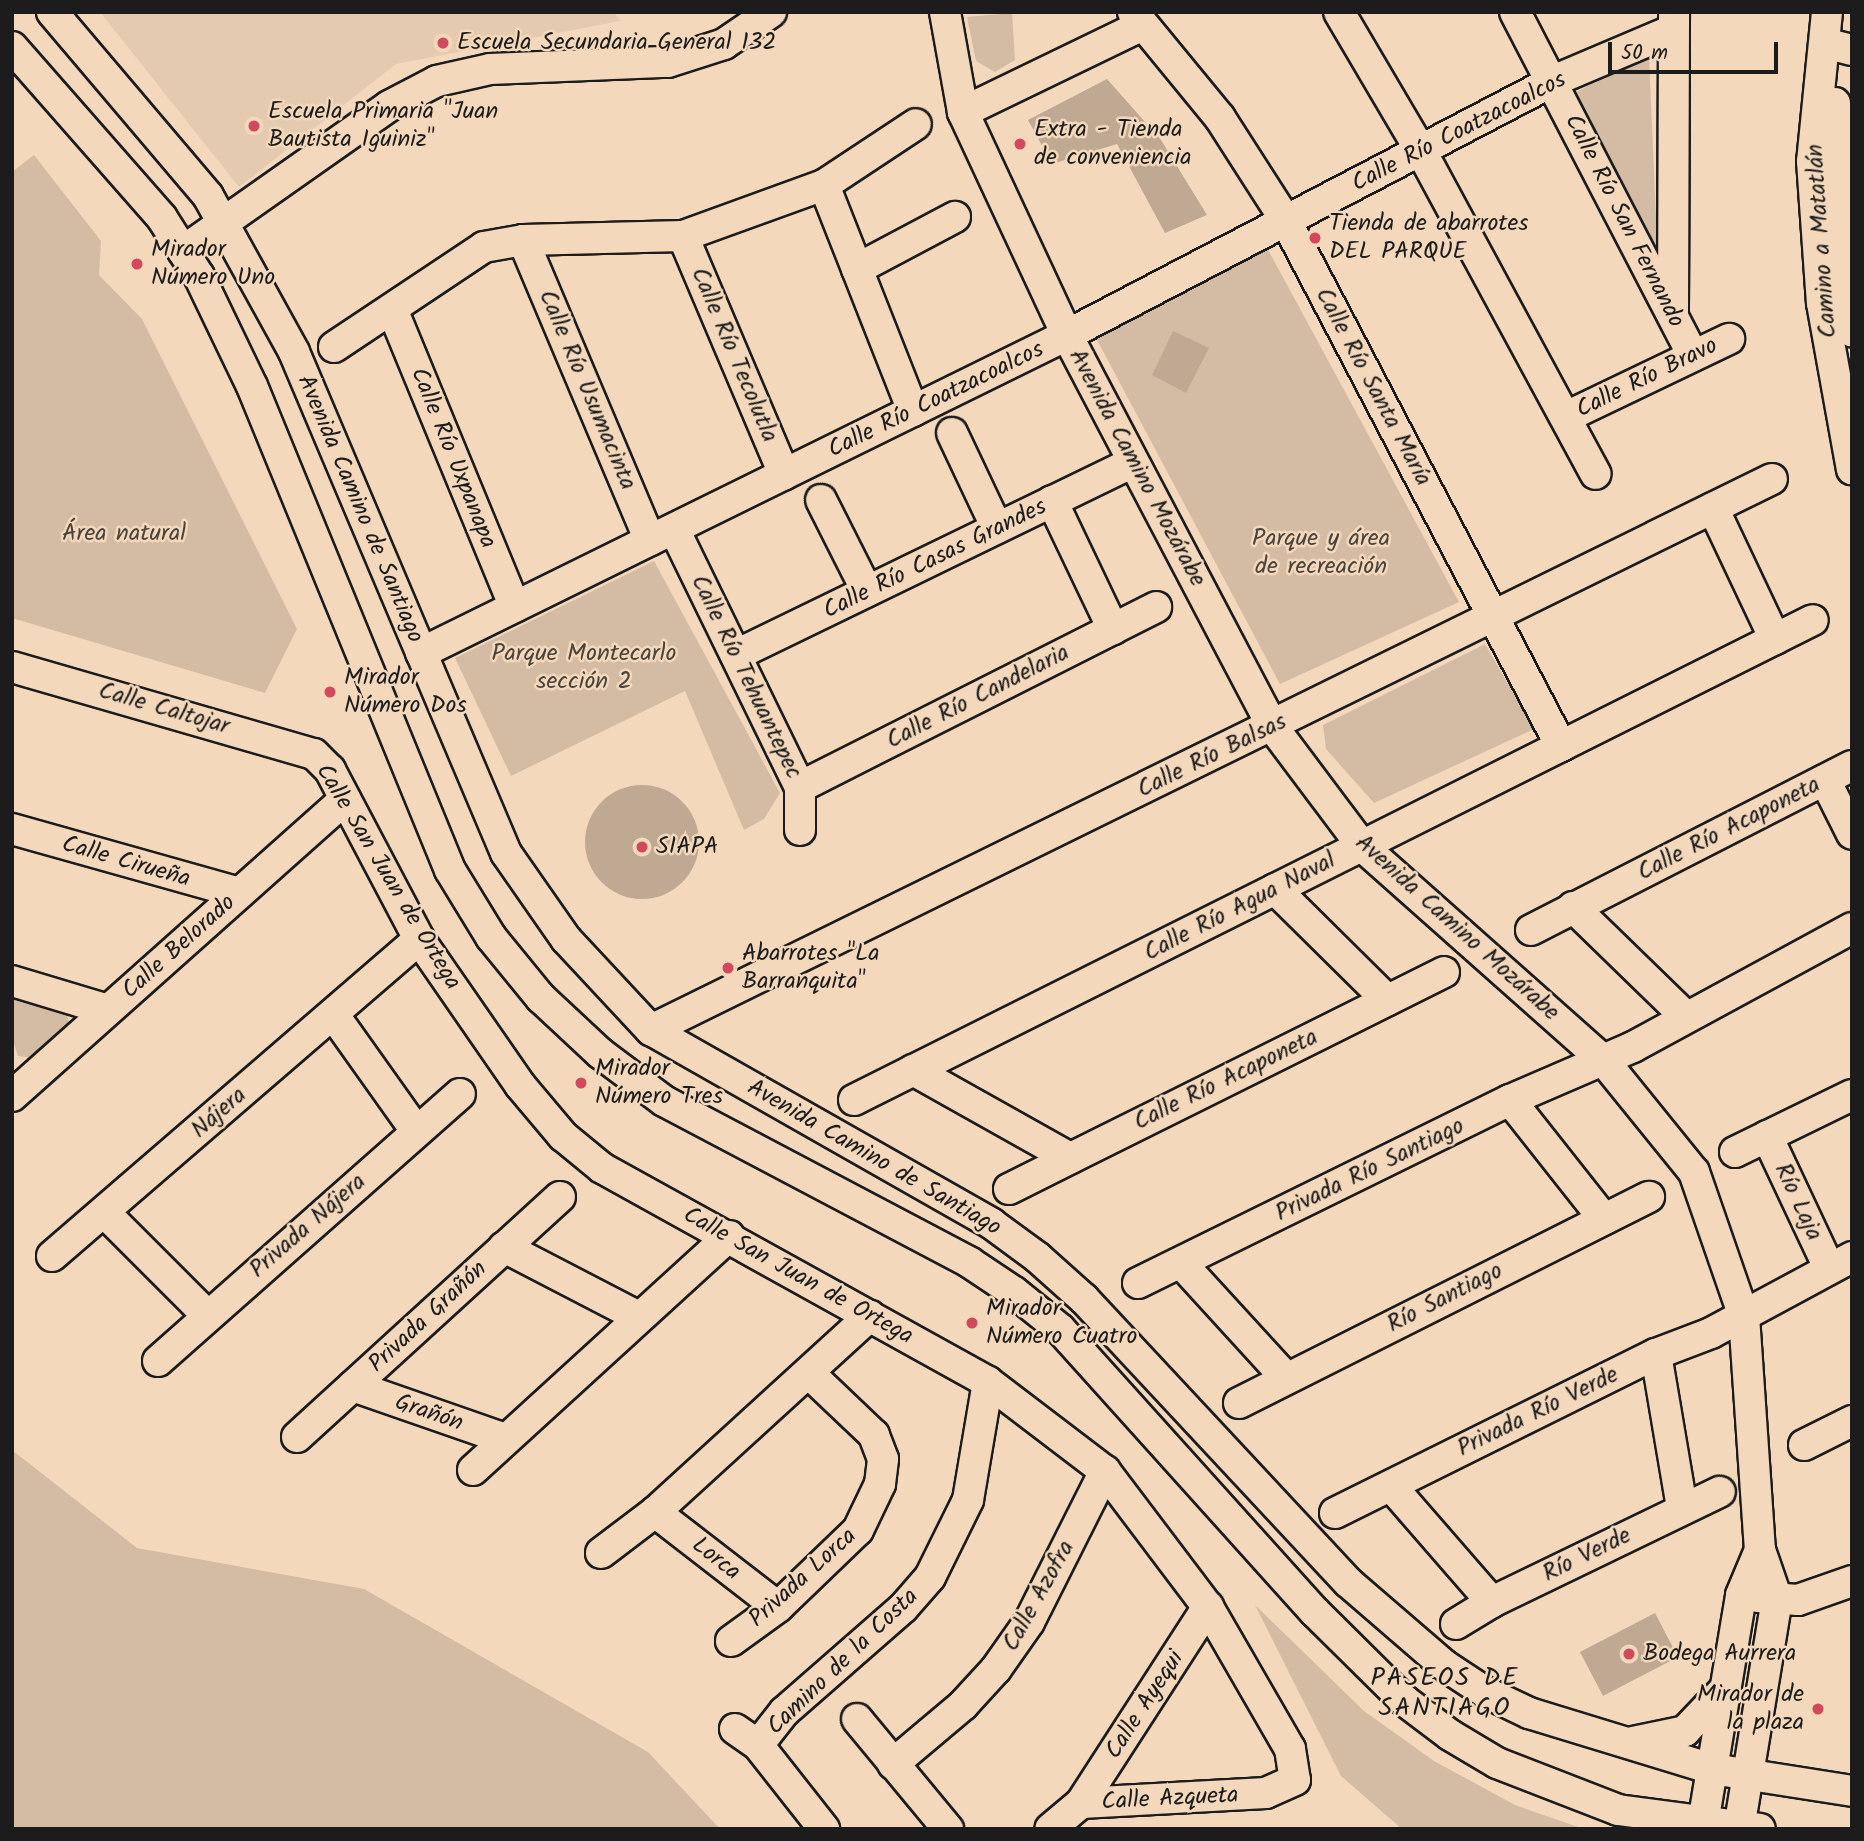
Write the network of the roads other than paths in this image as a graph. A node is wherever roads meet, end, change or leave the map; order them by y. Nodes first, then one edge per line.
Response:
1 (52, 12) edge
2 (771, 12) edge
3 (945, 12) edge
4 (1339, 12) edge
5 (1515, 12) edge
6 (1827, 12) edge
7 (1841, 12) edge
8 (1137, 19) edge
9 (1674, 21) edge
10 (12, 47) edge
11 (1844, 48) edge
12 (1553, 81) junction
13 (963, 112) junction
14 (916, 124) dead end
15 (1421, 151) junction
16 (824, 185) junction
17 (955, 217) dead end
18 (1286, 221) junction
19 (222, 223) junction
20 (683, 236) junction
21 (1843, 239) edge
22 (523, 240) junction
23 (183, 251) junction
24 (857, 270) junction
25 (392, 309) junction
26 (1673, 320) junction
27 (1852, 332) edge
28 (1067, 335) junction
29 (1729, 339) dead end
30 (334, 346) dead end
31 (1693, 356) junction
32 (913, 411) junction
33 (1566, 417) junction
34 (952, 433) dead end
35 (1133, 462) junction
36 (1852, 469) edge
37 (785, 474) junction
38 (1596, 474) dead end
39 (1772, 479) dead end
40 (821, 499) dead end
41 (1052, 501) junction
42 (1713, 508) junction
43 (997, 528) junction
44 (662, 535) junction
45 (867, 592) junction
46 (515, 607) junction
47 (1156, 607) dead end
48 (1493, 617) junction
49 (1814, 620) dead end
50 (1113, 629) junction
51 (1775, 639) junction
52 (421, 653) junction
53 (736, 655) junction
54 (12, 667) edge
55 (1272, 726) junction
56 (1561, 746) junction
57 (314, 754) joint
58 (1852, 766) edge
59 (1825, 780) junction
60 (800, 787) junction
61 (345, 799) junction
62 (12, 830) edge
63 (800, 830) dead end
64 (1852, 834) edge
65 (1362, 846) junction
66 (1275, 889) junction
67 (239, 893) junction
68 (1573, 907) junction
69 (1852, 928) edge
70 (1531, 930) dead end
71 (419, 939) junction
72 (1444, 972) dead end
73 (12, 981) edge
74 (1387, 1000) junction
75 (108, 1010) junction
76 (333, 1014) junction
77 (1685, 1016) junction
78 (651, 1030) junction
79 (1604, 1061) junction
80 (913, 1070) junction
81 (13, 1091) edge
82 (460, 1094) dead end
83 (1852, 1095) edge
84 (854, 1100) dead end
85 (1510, 1100) junction
86 (416, 1131) junction
87 (1767, 1136) junction
88 (1735, 1152) dead end
89 (1070, 1158) junction
90 (1009, 1189) dead end
91 (1649, 1197) dead end
92 (560, 1198) dead end
93 (104, 1212) junction
94 (1604, 1219) junction
95 (729, 1236) junction
96 (504, 1247) junction
97 (52, 1256) dead end
98 (1840, 1263) edge
99 (1182, 1264) junction
100 (1138, 1283) dead end
101 (207, 1315) junction
102 (870, 1316) junction
103 (1744, 1316) junction
104 (639, 1317) junction
105 (1656, 1354) junction
106 (158, 1361) dead end
107 (810, 1374) junction
108 (1286, 1378) junction
109 (988, 1382) junction
110 (353, 1386) junction
111 (1239, 1403) dead end
112 (1852, 1421) edge
113 (297, 1437) dead end
114 (505, 1439) junction
115 (1804, 1445) dead end
116 (473, 1470) dead end
117 (1105, 1471) junction
118 (1391, 1486) junction
119 (1720, 1492) dead end
120 (1682, 1508) junction
121 (655, 1512) junction
122 (1335, 1513) dead end
123 (1760, 1550) junction
124 (601, 1553) dead end
125 (1852, 1581) edge
126 (1741, 1595) junction
127 (1777, 1599) junction
128 (1492, 1602) junction
129 (778, 1607) junction
130 (1208, 1607) junction
131 (1456, 1624) dead end
132 (731, 1641) dead end
133 (1725, 1689) junction
134 (857, 1719) dead end
135 (1626, 1743) junction
136 (893, 1764) junction
137 (1712, 1769) junction
138 (1748, 1774) junction
139 (1295, 1780) joint
140 (1852, 1791) edge
141 (1081, 1803) junction
142 (1618, 1810) junction
143 (1702, 1824) edge
144 (1746, 1827) edge
145 (824, 1829) edge
146 (948, 1829) edge
147 (1050, 1829) edge
148 (1643, 1829) edge

1 - 19 street, Avenida Camino de Santiago
2 - 19 street
3 - 13 street, Avenida Camino Mozárabe
4 - 15 street
5 - 12 street, Calle Río San Fernando
6 - 36 street, Camino a Matatlán
7 - 11 street
8 - 13 street
8 - 18 street, Calle Río Santa María
9 - 12 street, Calle Río Coatzacoalcos
9 - 26 street
10 - 23 street, Avenida Camino de Santiago
11 - 21 street
12 - 15 street, Calle Río Coatzacoalcos
12 - 26 street, Calle Río San Fernando
13 - 28 street, Avenida Camino Mozárabe
14 - 16 street
15 - 18 street, Calle Río Coatzacoalcos
15 - 33 street
16 - 20 street
16 - 24 street
17 - 24 street
18 - 28 street, Calle Río Coatzacoalcos
18 - 48 street, Calle Río Santa María
19 - 23 street
19 - 52 street, Avenida Camino de Santiago
20 - 22 street
20 - 37 street, Calle Río Tecolutla
21 - 27 street
22 - 25 street
22 - 44 street, Calle Río Usumacinta
23 - 142 street, Avenida Camino de Santiago
24 - 32 street
25 - 30 street
25 - 46 street, Calle Río Uxpanapa
26 - 31 street, Calle Río San Fernando
28 - 32 street, Calle Río Coatzacoalcos
28 - 35 street, Avenida Camino Mozárabe
29 - 31 street, Calle Río Bravo
31 - 33 street, Calle Río Bravo
32 - 37 street, Calle Río Coatzacoalcos
33 - 38 street
34 - 43 street
35 - 41 street, Calle Río Casas Grandes
35 - 55 street, Avenida Camino Mozárabe
37 - 44 street, Calle Río Coatzacoalcos
39 - 42 street, Calle Río Balsas
40 - 45 street
41 - 43 street, Calle Río Casas Grandes
41 - 50 street
42 - 48 street, Calle Río Balsas
42 - 51 street
43 - 45 street, Calle Río Casas Grandes
44 - 46 street, Calle Río Coatzacoalcos
44 - 53 street, Calle Río Tehuantepec
45 - 53 street, Calle Río Casas Grandes
46 - 52 street, Calle Río Coatzacoalcos
47 - 50 street, Calle Río Candelaria
48 - 55 street, Calle Río Balsas
48 - 56 street, Calle Río Santa María
49 - 51 street, Calle Río Agua Naval
50 - 60 street, Calle Río Candelaria
51 - 56 street, Calle Río Agua Naval
52 - 78 street, Avenida Camino de Santiago
53 - 60 street, Calle Río Tehuantepec
54 - 57 street, Calle Caltojar
55 - 65 street, Avenida Camino Mozárabe
55 - 78 street, Calle Río Balsas
56 - 65 street, Calle Río Agua Naval
57 - 61 street, Calle San Juan de Ortega
58 - 59 street, Calle Río Acaponeta
59 - 64 street
59 - 68 street, Calle Río Acaponeta
60 - 63 street, Calle Río Tehuantepec
61 - 67 street, Calle Belorado
61 - 71 street, Calle San Juan de Ortega
62 - 67 street, Calle Cirueña
65 - 66 street, Calle Río Agua Naval
65 - 79 street, Avenida Camino Mozárabe
66 - 74 street
66 - 80 street, Calle Río Agua Naval
67 - 75 street, Calle Belorado
68 - 70 street, Calle Río Acaponeta
68 - 77 street
69 - 77 street, Privada Río Santiago
71 - 76 street, Nájera
71 - 95 street, Calle San Juan de Ortega
72 - 74 street, Calle Río Acaponeta
73 - 75 street
74 - 89 street, Calle Río Acaponeta
75 - 81 street, Calle Belorado
76 - 86 street
76 - 93 street, Nájera
77 - 79 street, Privada Río Santiago
78 - 135 street, Avenida Camino de Santiago
79 - 85 street, Privada Río Santiago
79 - 103 street, Avenida Camino Mozárabe
80 - 84 street, Calle Río Agua Naval
80 - 89 street
82 - 86 street, Privada Nájera
83 - 87 street, Río Laja
85 - 94 street
85 - 99 street, Privada Río Santiago
86 - 101 street, Privada Nájera
87 - 88 street, Río Laja
87 - 98 street, Río Laja
89 - 90 street, Calle Río Acaponeta
91 - 94 street, Río Santiago
92 - 96 street, Privada Grañón
93 - 97 street, Nájera
93 - 101 street
94 - 108 street, Río Santiago
95 - 102 street, Calle San Juan de Ortega
95 - 104 street
96 - 104 street
96 - 110 street, Privada Grañón
98 - 103 street, Río Laja
99 - 100 street, Privada Río Santiago
99 - 108 street
101 - 106 street, Privada Nájera
102 - 107 street
102 - 109 street, Calle San Juan de Ortega
103 - 105 street, Privada Río Verde
103 - 123 street, Avenida Camino Mozárabe
104 - 114 street
105 - 118 street, Privada Río Verde
105 - 120 street
107 - 121 street
107 - 129 street, Privada Lorca
108 - 111 street, Río Santiago
109 - 117 street, Calle San Juan de Ortega
109 - 145 street, Camino de la Costa
110 - 113 street, Privada Grañón
110 - 114 street, Grañón
112 - 115 street
114 - 116 street
117 - 130 street, Calle San Juan de Ortega
117 - 136 street, Calle Azofra
118 - 122 street, Privada Río Verde
118 - 128 street
119 - 120 street, Río Verde
120 - 128 street, Río Verde
121 - 124 street
121 - 129 street, Lorca
123 - 126 street, Avenida Camino Mozárabe
123 - 127 street, Avenida Camino Mozárabe
125 - 127 street
126 - 127 street
126 - 133 street, Avenida Camino Mozárabe
127 - 138 street, Avenida Camino Mozárabe
128 - 131 street, Río Verde
129 - 132 street, Privada Lorca
130 - 139 street, Calle San Juan de Ortega
130 - 141 street, Calle Ayequi
133 - 135 street
133 - 137 street, Avenida Camino Mozárabe
134 - 136 street
135 - 137 street, Avenida Camino de Santiago
136 - 146 street
137 - 138 street, Avenida Camino de Santiago
137 - 143 street, Avenida Camino Mozárabe
138 - 140 street, Avenida Camino de Santiago
138 - 144 street, Avenida Camino Mozárabe
139 - 141 street, Calle Azqueta
141 - 147 street, Calle Azqueta
142 - 143 street, Avenida Camino de Santiago
142 - 148 street
143 - 144 street, Avenida Camino de Santiago

